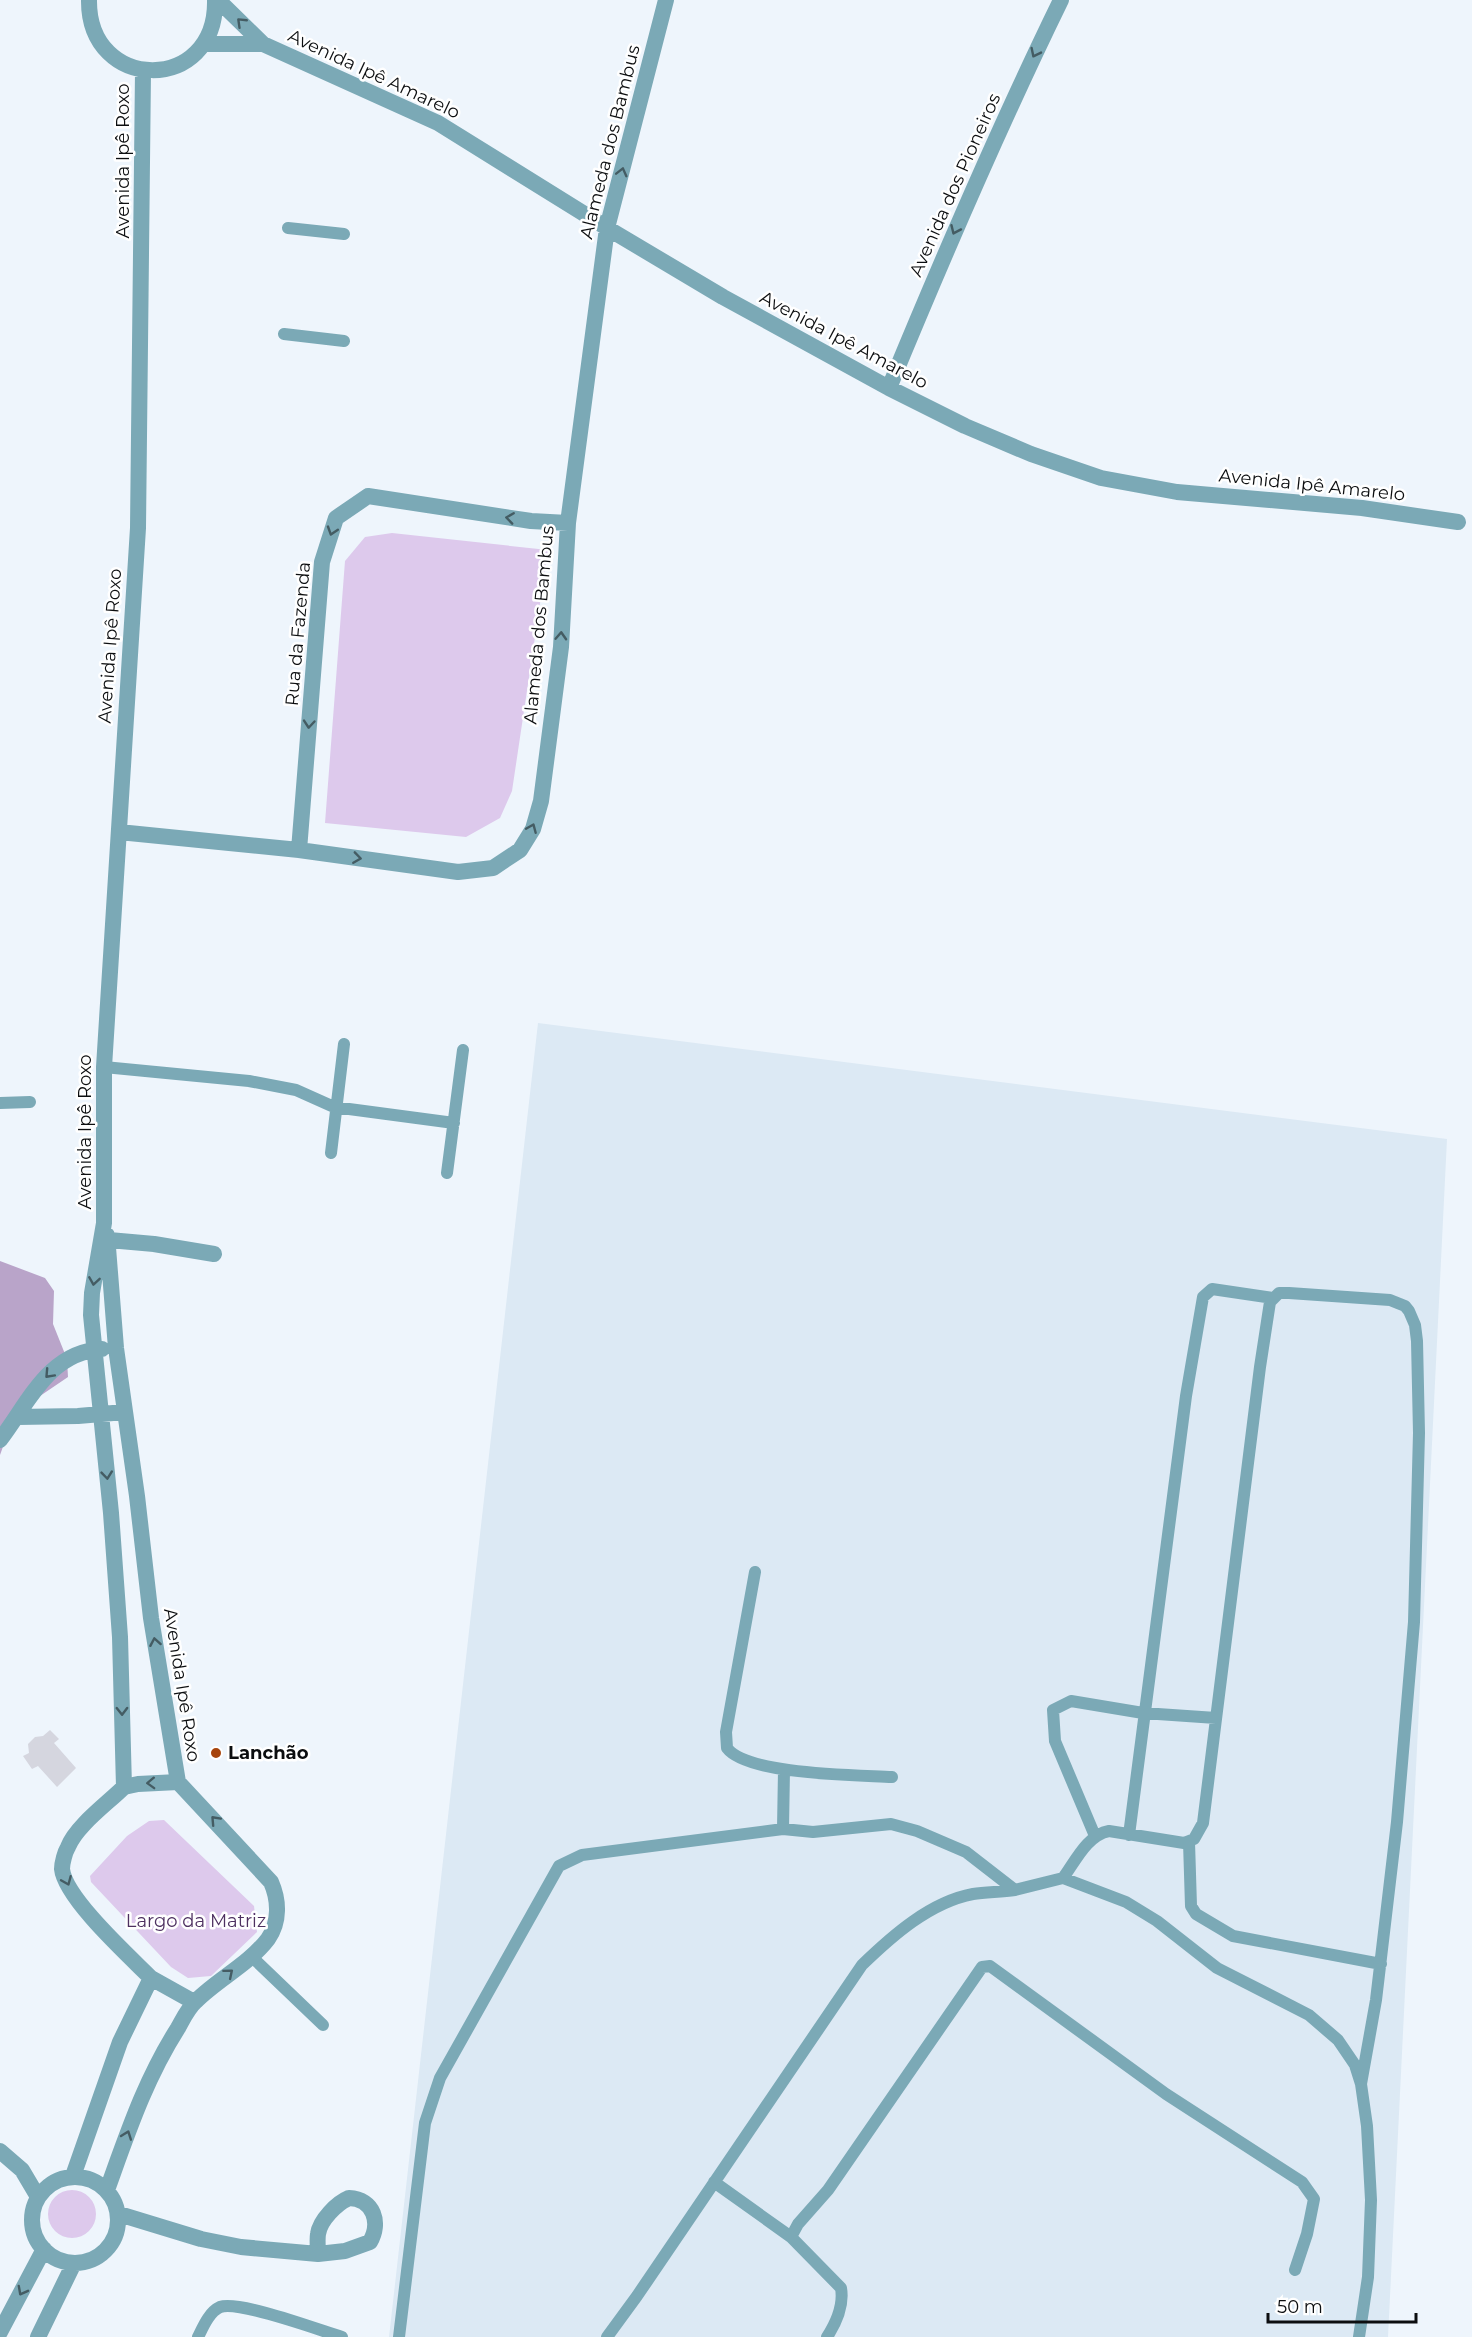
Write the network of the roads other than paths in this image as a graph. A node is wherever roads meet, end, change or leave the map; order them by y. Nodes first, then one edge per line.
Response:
1 (89, 0) edge
2 (217, 0) edge
3 (666, 0) edge
4 (1061, 0) edge
5 (204, 44) junction
6 (263, 44) junction
7 (143, 71) junction
8 (288, 228) dead end
9 (607, 228) junction
10 (344, 234) dead end
11 (284, 334) dead end
12 (344, 341) dead end
13 (889, 388) junction
14 (1458, 522) dead end
15 (568, 523) junction
16 (119, 832) junction
17 (298, 850) junction
18 (344, 1044) dead end
19 (463, 1050) dead end
20 (104, 1066) junction
21 (30, 1102) dead end
22 (0, 1103) edge
23 (336, 1107) junction
24 (454, 1123) junction
25 (331, 1153) dead end
26 (447, 1173) dead end
27 (104, 1223) junction
28 (109, 1240) junction
29 (214, 1254) dead end
30 (1273, 1298) junction
31 (116, 1348) junction
32 (93, 1349) junction
33 (125, 1412) junction
34 (100, 1414) junction
35 (18, 1417) junction
36 (0, 1440) edge
37 (755, 1572) dead end
38 (1143, 1713) junction
39 (1216, 1718) junction
40 (784, 1770) junction
41 (892, 1777) dead end
42 (178, 1782) junction
43 (124, 1787) junction
44 (783, 1829) junction
45 (1129, 1834) junction
46 (1095, 1836) junction
47 (1189, 1842) junction
48 (1063, 1878) junction
49 (1015, 1890) junction
50 (251, 1956) junction
51 (1381, 1964) junction
52 (151, 1978) junction
53 (194, 2002) junction
54 (323, 2025) dead end
55 (1361, 2084) junction
56 (0, 2151) edge
57 (73, 2176) junction
58 (714, 2182) junction
59 (107, 2190) junction
60 (38, 2198) junction
61 (119, 2214) junction
62 (791, 2237) junction
63 (44, 2249) junction
64 (318, 2254) dead end
65 (74, 2263) junction
66 (1295, 2270) dead end
67 (0, 2332) edge
68 (38, 2337) edge
69 (198, 2337) edge
70 (342, 2337) edge
71 (399, 2337) edge
72 (606, 2337) edge
73 (827, 2337) edge
74 (1359, 2337) edge

1 - 7 street
2 - 5 street
6 -> 2 street, Avenida Ipê Amarelo
9 -> 3 street, Alameda dos Bambus
4 -> 13 street, Avenida dos Pioneiros
5 - 6 street, Avenida Ipê Amarelo
5 - 7 street
6 - 9 street, Avenida Ipê Amarelo
7 - 16 street, Avenida Ipê Roxo
8 - 10 lane
9 - 13 street, Avenida Ipê Amarelo
9 - 15 street, Alameda dos Bambus
11 - 12 lane
13 - 14 street, Avenida Ipê Amarelo
17 -> 15 street, Alameda dos Bambus
15 -> 17 street, Rua da Fazenda
16 - 17 street, Alameda dos Bambus
16 - 20 street, Avenida Ipê Roxo
18 - 23 lane
19 - 24 lane
20 - 23 lane
20 - 27 street, Avenida Ipê Roxo
21 - 22 lane
23 - 24 lane
23 - 25 lane
24 - 26 lane
27 - 28 street, Avenida Ipê Roxo
27 -> 32 street, Avenida Ipê Roxo
28 - 29 street
28 - 31 street, Avenida Ipê Roxo
30 - 38 lane
30 - 39 lane
30 - 51 lane
31 - 32 street
31 - 33 street, Avenida Ipê Roxo
32 - 34 street, Avenida Ipê Roxo
32 -> 35 street
33 - 34 street
42 -> 33 street, Avenida Ipê Roxo
34 - 35 street
34 -> 43 street, Avenida Ipê Roxo
35 - 36 street
37 - 40 lane
38 - 39 lane
38 - 45 lane
38 - 46 lane
39 - 47 lane
40 - 41 lane
40 - 44 lane
42 -> 43 street
50 -> 42 street, Avenida Ipê Roxo
43 -> 52 street
44 - 49 lane
44 - 71 lane
45 - 46 lane
45 - 47 lane
46 - 48 lane
47 - 51 lane
48 - 49 lane
48 - 55 lane
49 - 58 lane
53 -> 50 street, Avenida Ipê Roxo
50 - 54 lane
51 - 55 lane
52 - 53 street
52 - 57 street
59 -> 53 street, Avenida Ipê Roxo
55 - 74 lane
56 - 60 street
57 - 59 street
57 - 60 street
58 - 62 lane
58 - 72 lane
59 - 61 street
60 - 63 street
61 - 64 street
61 - 65 street
62 - 66 lane
62 - 73 lane
63 - 65 street
63 -> 67 street
65 - 68 street
69 - 70 lane

